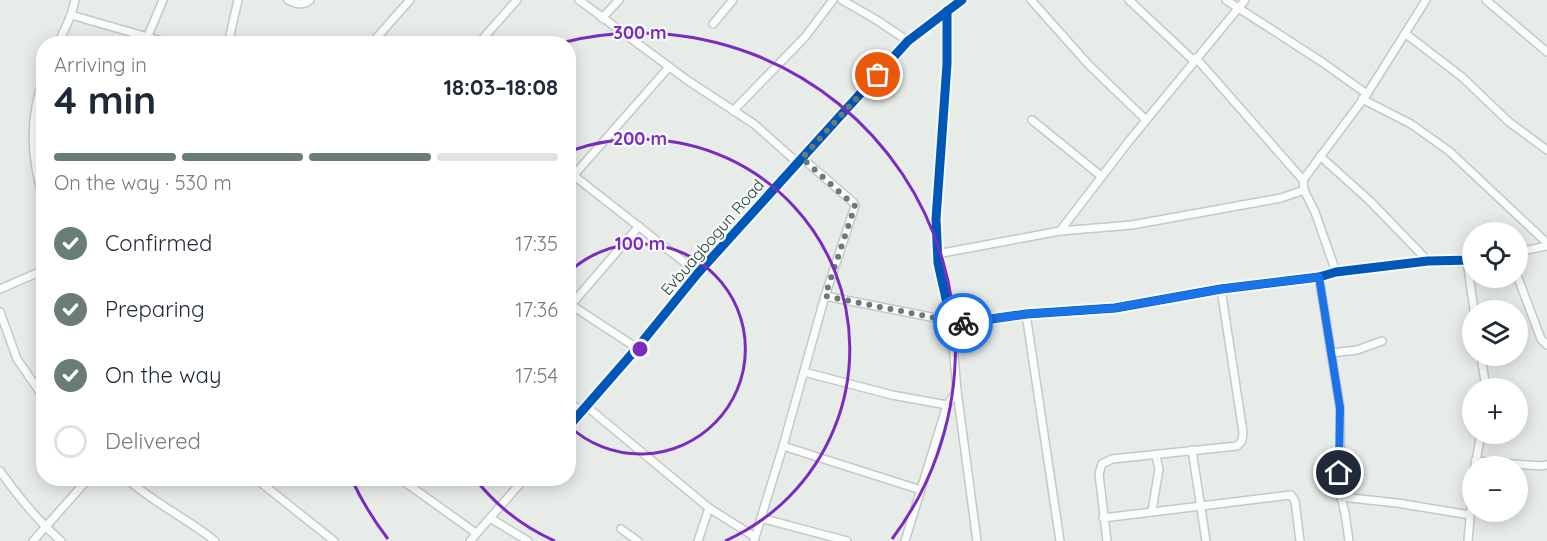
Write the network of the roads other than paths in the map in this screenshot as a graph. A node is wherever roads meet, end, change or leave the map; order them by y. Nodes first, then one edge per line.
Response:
1 (75, 0) edge
2 (163, 0) edge
3 (238, 0) edge
4 (288, 0) edge
5 (310, 0) edge
6 (410, 0) edge
7 (517, 0) edge
8 (579, 0) edge
9 (619, 0) edge
10 (733, 0) edge
11 (833, 0) edge
12 (962, 0) edge
13 (1031, 0) edge
14 (1129, 0) edge
15 (1226, 0) edge
16 (1245, 0) edge
17 (1426, 0) edge
18 (1486, 0) edge
19 (845, 1) edge
20 (1238, 8) junction
21 (947, 11) junction
22 (71, 15) junction
23 (602, 18) junction
24 (713, 24) dead end
25 (1406, 34) junction
26 (62, 36) edge
27 (140, 36) edge
28 (148, 36) edge
29 (230, 36) edge
30 (378, 36) edge
31 (485, 36) edge
32 (908, 41) junction
33 (1547, 52) edge
34 (1195, 60) junction
35 (669, 67) junction
36 (1364, 97) junction
37 (36, 106) edge
38 (734, 111) junction
39 (1032, 120) dead end
40 (1146, 120) junction
41 (1547, 150) edge
42 (1320, 156) junction
43 (800, 160) junction
44 (35, 163) joint
45 (576, 168) edge
46 (36, 172) edge
47 (1101, 176) junction
48 (576, 177) edge
49 (1303, 180) junction
50 (1304, 190) junction
51 (639, 226) junction
52 (1060, 231) junction
53 (1547, 244) edge
54 (1528, 249) edge
55 (937, 254) junction
56 (1462, 260) edge
57 (1428, 261) junction
58 (1336, 272) junction
59 (36, 273) edge
60 (698, 273) junction
61 (1319, 277) junction
62 (1522, 288) edge
63 (0, 289) edge
64 (1221, 289) junction
65 (825, 296) junction
66 (576, 297) edge
67 (576, 308) edge
68 (0, 312) edge
69 (1026, 314) junction
70 (951, 321) junction
71 (1382, 341) dead end
72 (1547, 345) edge
73 (638, 348) junction
74 (1331, 353) junction
75 (804, 372) junction
76 (36, 386) edge
77 (957, 391) junction
78 (947, 405) junction
79 (576, 406) edge
80 (584, 409) junction
81 (576, 418) edge
82 (783, 446) junction
83 (1192, 450) junction
84 (1156, 456) junction
85 (1547, 465) edge
86 (1528, 466) edge
87 (0, 471) edge
88 (82, 486) edge
89 (136, 486) edge
90 (265, 486) edge
91 (410, 486) edge
92 (518, 486) edge
93 (921, 490) junction
94 (1341, 497) junction
95 (1201, 505) junction
96 (709, 508) junction
97 (1152, 512) junction
98 (1462, 515) edge
99 (490, 518) junction
100 (761, 518) junction
101 (1103, 518) junction
102 (1470, 522) edge
103 (45, 528) junction
104 (621, 529) dead end
105 (476, 533) junction
106 (754, 539) edge
107 (1107, 539) edge
108 (33, 541) edge
109 (61, 541) edge
110 (215, 541) edge
111 (334, 541) edge
112 (470, 541) edge
113 (528, 541) edge
114 (638, 541) edge
115 (698, 541) edge
116 (847, 541) edge
117 (905, 541) edge
118 (977, 541) edge
119 (1060, 541) edge
120 (1099, 541) edge
121 (1206, 541) edge
122 (1300, 541) edge
123 (1349, 541) edge
124 (1468, 541) edge

1 - 22 street
2 - 28 street
3 - 29 street
4 - 5 street
6 - 30 street
7 - 31 street
8 - 23 street
9 - 23 street
10 - 24 street
11 - 38 street
12 - 21 street, Evbuagbogun Road
13 - 40 street
14 - 34 street
15 - 20 street
16 - 20 street
17 - 25 street
18 - 33 street
19 - 32 street
20 - 34 street
20 - 36 street
21 - 32 street, Evbuagbogun Road
21 - 55 street
22 - 26 street
22 - 27 street
23 - 35 street
25 - 36 street
25 - 41 street
32 - 43 street, Evbuagbogun Road
34 - 40 street
34 - 49 street
35 - 38 street
35 - 45 street
36 - 42 street
36 - 53 street
37 - 44 street
38 - 43 street
39 - 47 street
40 - 47 street
42 - 49 street
42 - 57 street
43 - 60 street, Evbuagbogun Road
43 - 65 street
44 - 46 street
47 - 52 street
48 - 51 street
49 - 50 street
50 - 52 street
50 - 58 street
51 - 60 street
51 - 66 street
52 - 55 street
53 - 54 street
55 - 70 street
56 - 57 street
57 - 58 street
58 - 61 street
59 - 63 street
60 - 73 street, Evbuagbogun Road
61 - 64 street
61 - 74 street
62 - 72 street
64 - 69 street
64 - 83 street
65 - 70 street
65 - 75 street
67 - 73 street
68 - 76 street
69 - 70 street
69 - 119 street
70 - 77 street
71 - 74 street
73 - 80 street, Evbuagbogun Road
74 - 94 street
75 - 78 street
75 - 82 street
77 - 78 street
77 - 118 street
78 - 93 street
79 - 80 street
80 - 81 street, Evbuagbogun Road
80 - 96 street
82 - 93 street
82 - 100 street
83 - 84 street
83 - 95 street
84 - 97 street
84 - 101 street
85 - 86 street
87 - 103 street
88 - 103 street
89 - 110 street
90 - 111 street
91 - 105 street
92 - 99 street
93 - 117 street
94 - 98 street
94 - 123 street
95 - 97 street
95 - 121 street
95 - 122 street
96 - 106 street
96 - 115 street
97 - 101 street
99 - 105 street
99 - 113 street
100 - 106 street
100 - 116 street
101 - 107 street
102 - 124 street
103 - 108 street
103 - 109 street
104 - 114 street
105 - 112 street
107 - 120 street

